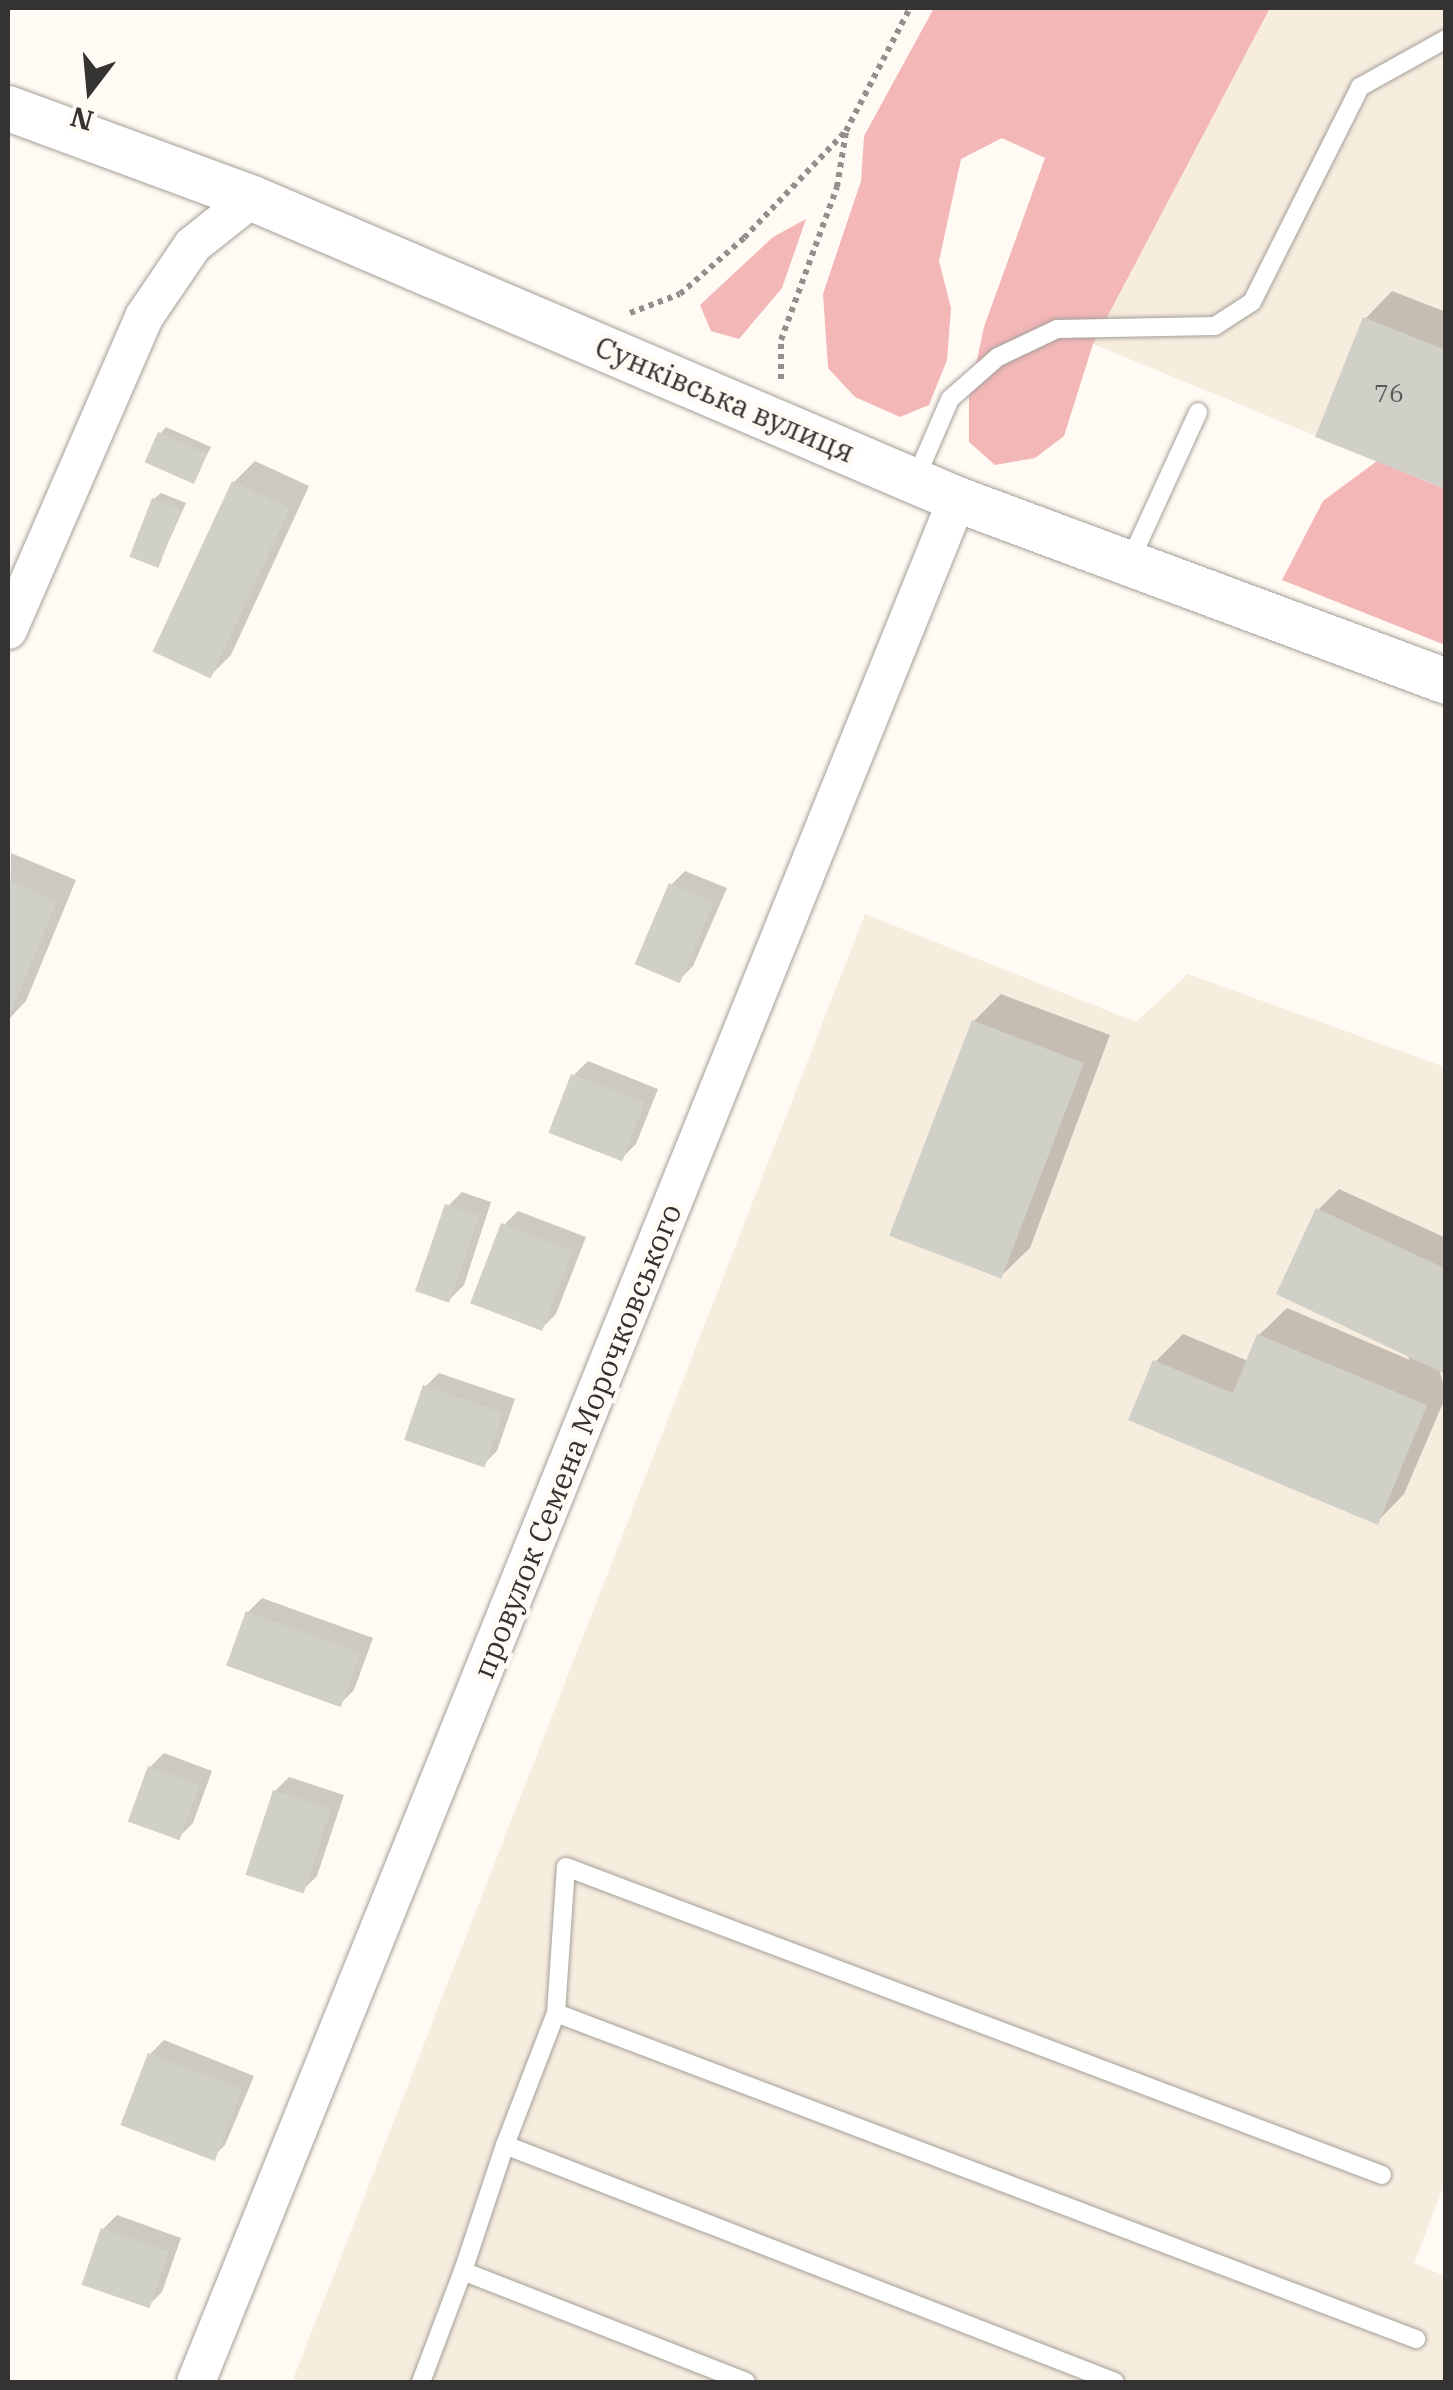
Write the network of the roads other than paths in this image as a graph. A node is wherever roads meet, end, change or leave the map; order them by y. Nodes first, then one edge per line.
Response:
1 (1446, 39) edge
2 (8, 108) edge
3 (252, 198) junction
4 (1198, 412) dead end
5 (915, 481) junction
6 (957, 500) junction
7 (1129, 563) junction
8 (8, 630) edge
9 (1446, 681) edge
10 (556, 2014) junction
11 (505, 2145) junction
12 (1382, 2175) dead end
13 (463, 2271) junction
14 (1416, 2339) dead end
15 (196, 2382) edge
16 (421, 2382) edge
17 (746, 2382) edge
18 (1115, 2382) edge

1 - 5 lane
2 - 3 street, Сунківська вулиця
3 - 5 street, Сунківська вулиця
3 - 8 street
4 - 7 lane
5 - 6 street, Сунківська вулиця
6 - 7 street, Сунківська вулиця
6 - 15 street, провулок Семена Морочковського
7 - 9 street, Сунківська вулиця
10 - 11 lane
10 - 12 lane
10 - 14 lane
11 - 13 lane
11 - 18 lane
13 - 16 lane
13 - 17 lane

